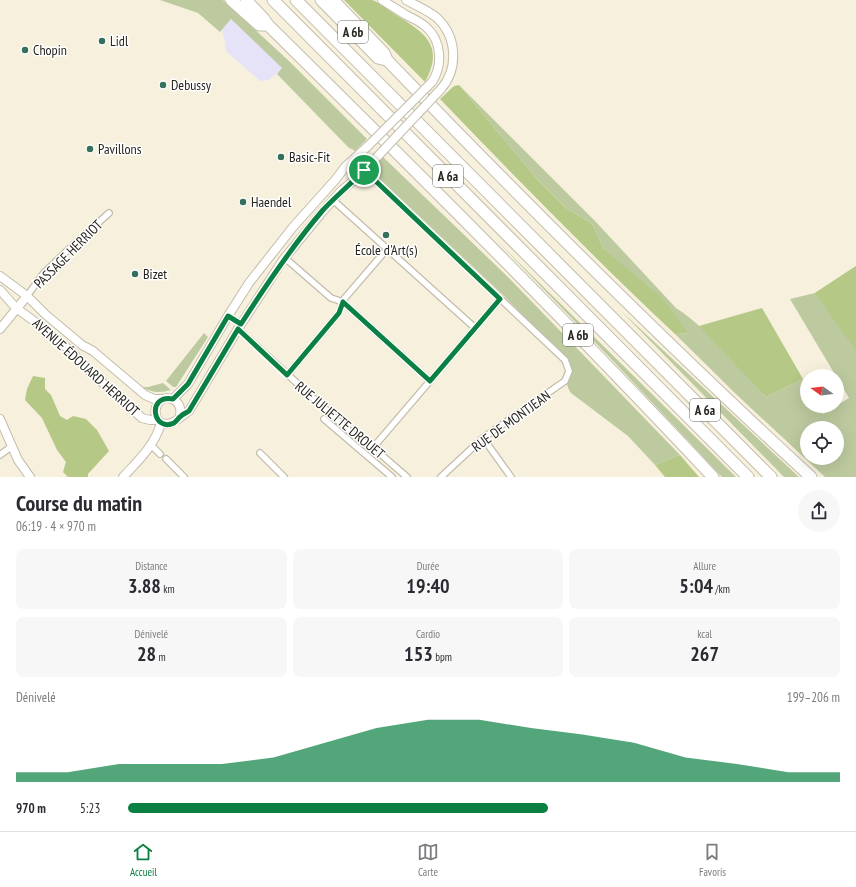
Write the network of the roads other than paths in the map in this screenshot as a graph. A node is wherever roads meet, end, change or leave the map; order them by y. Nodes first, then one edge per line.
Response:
1 (231, 0) edge
2 (246, 0) edge
3 (273, 0) edge
4 (296, 0) edge
5 (320, 0) edge
6 (333, 0) edge
7 (382, 0) edge
8 (406, 0) edge
9 (268, 25) junction
10 (387, 60) junction
11 (364, 170) junction
12 (333, 200) junction
13 (109, 213) dead end
14 (387, 249) junction
15 (285, 258) junction
16 (0, 276) edge
17 (0, 290) edge
18 (27, 296) junction
19 (500, 299) junction
20 (343, 302) junction
21 (16, 308) junction
22 (228, 316) junction
23 (239, 327) junction
24 (475, 328) junction
25 (0, 329) edge
26 (287, 375) junction
27 (430, 381) junction
28 (162, 399) junction
29 (173, 399) junction
30 (180, 416) junction
31 (0, 419) edge
32 (324, 419) dead end
33 (160, 421) junction
34 (483, 438) junction
35 (151, 445) junction
36 (370, 445) junction
37 (12, 446) junction
38 (260, 453) dead end
39 (160, 454) dead end
40 (0, 455) edge
41 (166, 459) dead end
42 (30, 477) edge
43 (122, 477) edge
44 (184, 477) edge
45 (284, 477) edge
46 (392, 477) edge
47 (407, 477) edge
48 (440, 477) edge
49 (511, 477) edge
50 (713, 477) edge
51 (748, 477) edge
52 (772, 477) edge
53 (811, 477) edge

1 - 9 highway
2 - 9 highway, A 6b
3 - 51 highway, A 6a
4 - 52 highway, A 6a
5 - 10 highway, A 6b
6 - 10 highway
7 - 22 street, bridge
8 - 11 street, bridge
9 - 50 highway, A 6b
10 - 53 highway, A 6b
11 - 12 street
11 - 19 street
12 - 14 street
12 - 15 street
13 - 18 street, PASSAGE HERRIOT
14 - 20 street
14 - 24 street
15 - 20 street
15 - 23 street
16 - 18 street, AVENUE ÉDOUARD HERRIOT
17 - 21 street, AVENUE ÉDOUARD HERRIOT
18 - 21 street
18 - 28 street, AVENUE ÉDOUARD HERRIOT
19 - 24 street
19 - 34 street, RUE DE MONTJEAN
20 - 26 street
20 - 27 street
21 - 25 street
21 - 33 street, AVENUE ÉDOUARD HERRIOT
22 - 23 street, RUE JULIETTE DROUET
22 - 29 street
23 - 26 street, RUE JULIETTE DROUET
23 - 30 street
24 - 27 street
26 - 36 street, RUE JULIETTE DROUET
27 - 36 street
28 - 29 street
28 - 33 street
29 - 30 street
30 - 33 street
31 - 37 street
32 - 46 street
33 - 35 street
34 - 48 street, RUE DE MONTJEAN
34 - 49 street
35 - 39 street
35 - 43 street
36 - 47 street, RUE JULIETTE DROUET
37 - 40 street
37 - 42 street
38 - 45 street
41 - 44 street

